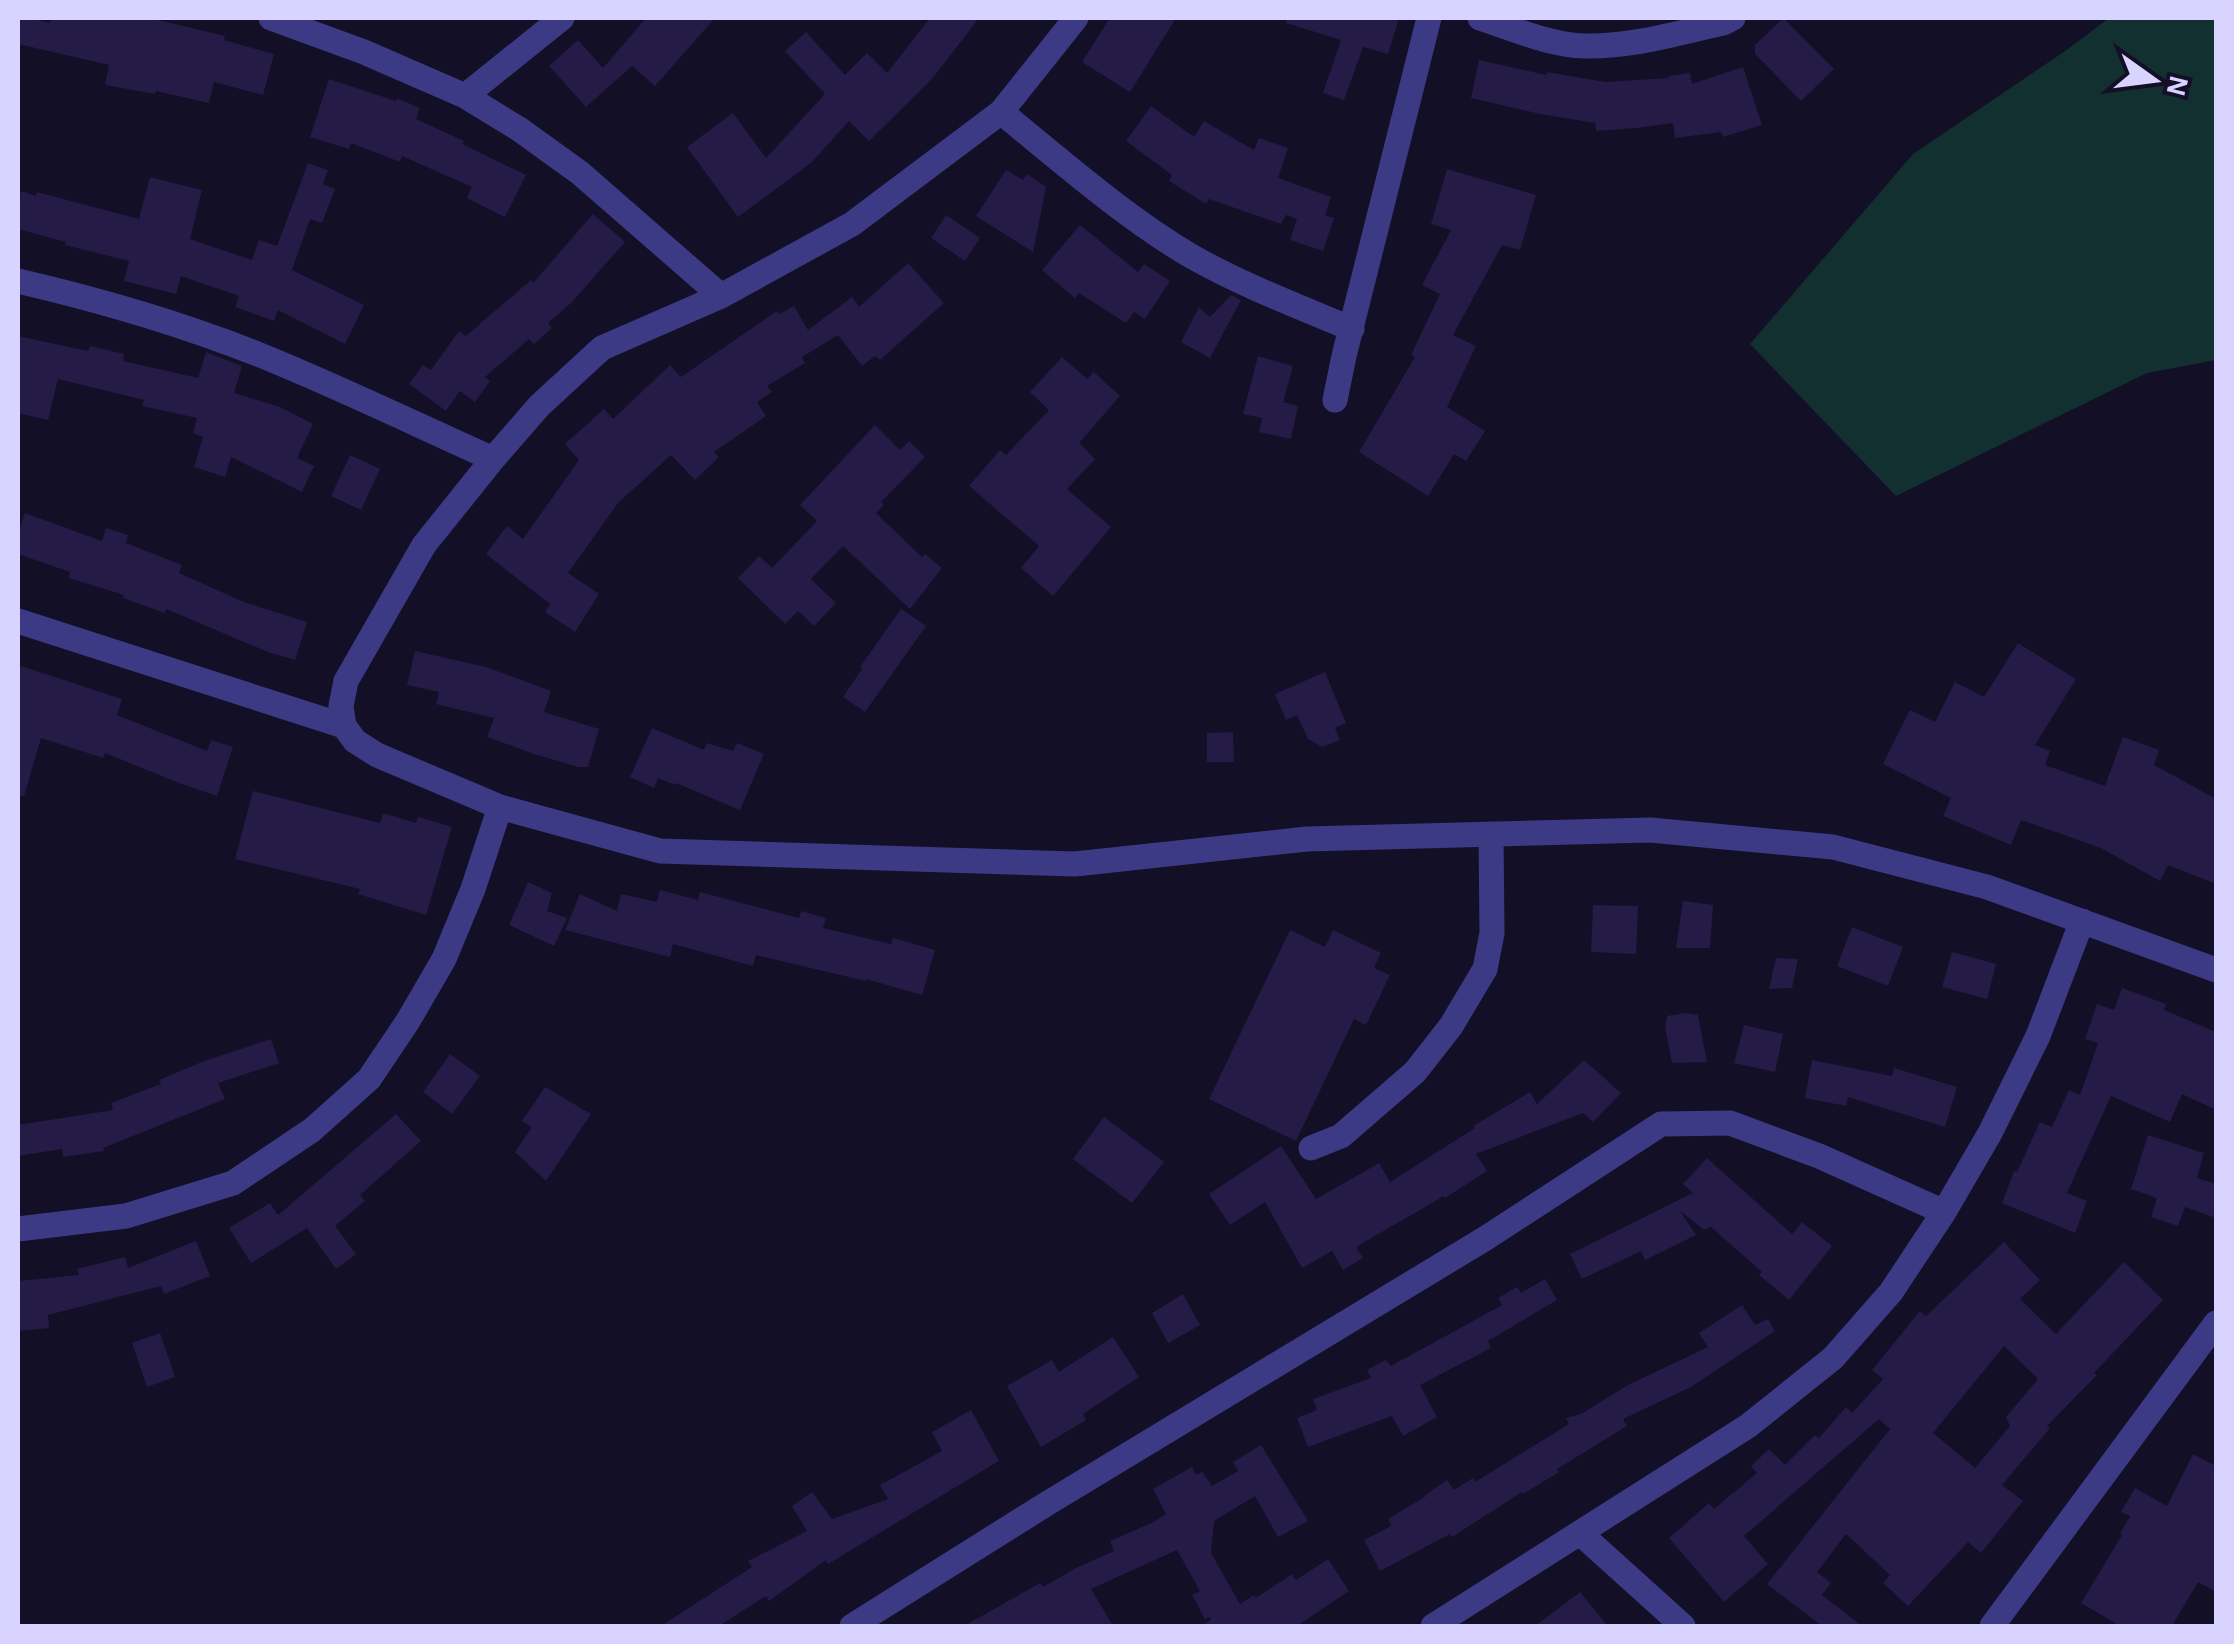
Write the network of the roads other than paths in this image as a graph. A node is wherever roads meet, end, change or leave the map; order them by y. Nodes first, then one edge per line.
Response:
1 (272, 18) edge
2 (562, 18) edge
3 (1076, 18) edge
4 (1430, 18) edge
5 (1480, 18) edge
6 (1732, 18) edge
7 (465, 96) junction
8 (1001, 112) junction
9 (18, 280) edge
10 (721, 296) junction
11 (1352, 329) junction
12 (1335, 400) dead end
13 (492, 459) junction
14 (18, 620) edge
15 (344, 726) junction
16 (500, 807) junction
17 (1491, 834) junction
18 (2082, 922) junction
19 (2216, 970) edge
20 (1311, 1148) dead end
21 (1944, 1212) junction
22 (18, 1228) edge
23 (2216, 1323) edge
24 (1581, 1534) junction
25 (852, 1626) edge
26 (1433, 1626) edge
27 (1683, 1626) edge
28 (1992, 1626) edge

1 - 7 street
2 - 7 street
3 - 8 street
4 - 11 street
5 - 6 street
7 - 10 street
8 - 10 street
8 - 11 street
9 - 13 street
10 - 13 street
11 - 12 street
13 - 15 street
14 - 15 street
15 - 16 street
16 - 17 street
16 - 22 street
17 - 18 street
17 - 20 street
18 - 19 street
18 - 21 street
21 - 24 street
21 - 25 street
23 - 28 street
24 - 26 street
24 - 27 street

